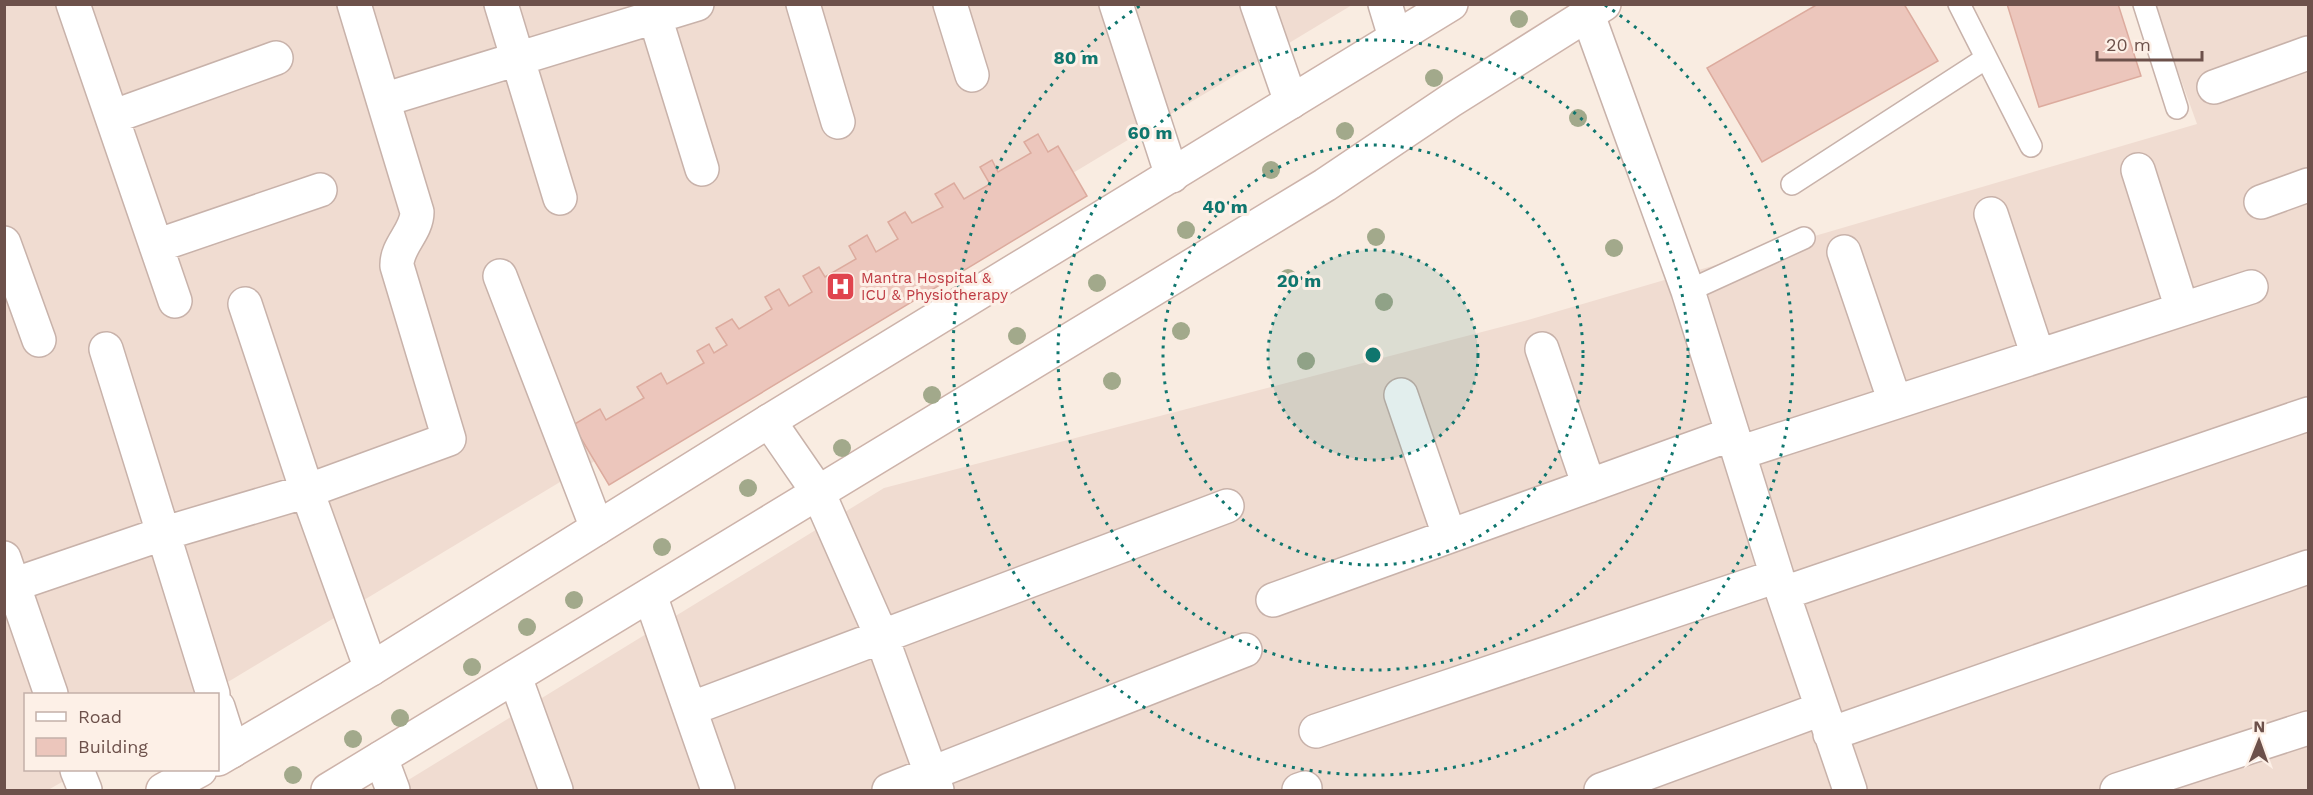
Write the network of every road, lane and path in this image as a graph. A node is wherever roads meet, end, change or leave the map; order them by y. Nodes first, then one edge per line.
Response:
1 (73, 4) edge
2 (354, 4) edge
3 (501, 4) edge
4 (697, 4) edge
5 (803, 4) edge
6 (950, 4) edge
7 (1116, 4) edge
8 (1257, 4) edge
9 (1385, 4) edge
10 (1451, 4) edge
11 (1959, 4) edge
12 (2144, 4) edge
13 (653, 10) edge
14 (1596, 10) edge
15 (1395, 37) junction
16 (2308, 53) edge
17 (276, 58) dead end
18 (519, 59) junction
19 (1985, 59) junction
20 (972, 75) dead end
21 (2214, 87) dead end
22 (383, 100) junction
23 (1291, 102) junction
24 (2177, 108) dead end
25 (112, 117) junction
26 (838, 122) dead end
27 (2031, 146) dead end
28 (702, 169) dead end
29 (2138, 170) dead end
30 (1172, 176) junction
31 (1792, 184) dead end
32 (2308, 184) edge
33 (320, 190) dead end
34 (560, 198) dead end
35 (2261, 202) dead end
36 (1991, 214) dead end
37 (1804, 238) dead end
38 (4, 243) edge
39 (156, 246) junction
40 (1844, 252) dead end
41 (500, 276) dead end
42 (2251, 287) dead end
43 (1688, 291) junction
44 (175, 301) dead end
45 (245, 304) dead end
46 (2182, 309) junction
47 (39, 340) dead end
48 (106, 349) dead end
49 (1542, 349) dead end
50 (2038, 356) junction
51 (1401, 395) dead end
52 (1895, 402) junction
53 (2308, 414) edge
54 (769, 421) junction
55 (1736, 443) junction
56 (1589, 486) junction
57 (307, 491) junction
58 (818, 492) junction
59 (1227, 506) dead end
60 (597, 528) junction
61 (162, 534) junction
62 (1449, 535) junction
63 (2307, 572) edge
64 (7, 578) edge
65 (1780, 585) junction
66 (650, 595) junction
67 (1273, 600) dead end
68 (881, 635) junction
69 (1245, 650) dead end
70 (370, 669) junction
71 (515, 677) junction
72 (51, 693) edge
73 (213, 693) edge
74 (690, 709) junction
75 (219, 714) edge
76 (1825, 721) junction
77 (2308, 728) edge
78 (1316, 731) dead end
79 (225, 755) edge
80 (381, 758) junction
81 (77, 771) edge
82 (198, 771) edge
83 (934, 783) edge
84 (85, 790) edge
85 (163, 790) edge
86 (328, 790) edge
87 (393, 790) edge
88 (556, 790) edge
89 (718, 790) edge
90 (889, 790) edge
91 (1601, 790) edge
92 (1850, 790) edge
93 (2117, 790) edge

1 - 25 street
2 - 22 street
3 - 18 street
4 - 13 street
5 - 26 street
6 - 20 street
7 - 30 street
8 - 23 street
9 - 15 street
10 - 15 street
11 - 19 lane
12 - 24 lane
13 - 18 street
13 - 28 street
14 - 43 street
14 - 58 street
15 - 23 street
16 - 21 street
17 - 25 street
18 - 22 street
18 - 34 street
19 - 27 lane
19 - 31 lane
22 - 57 street
23 - 30 street
25 - 39 street
29 - 46 street
30 - 54 street
32 - 35 street
33 - 39 street
36 - 50 street
37 - 43 lane
38 - 47 street
39 - 44 street
40 - 52 street
41 - 60 street
42 - 46 street
43 - 55 street
45 - 57 street
46 - 50 street
48 - 61 street
49 - 56 street
50 - 52 street
51 - 62 street
52 - 55 street
53 - 65 street
54 - 58 street
54 - 60 street
55 - 56 street
55 - 65 street
56 - 62 street
57 - 61 street
57 - 70 street
58 - 66 street
58 - 68 street
59 - 68 street
60 - 70 street
61 - 64 street
61 - 73 street
62 - 67 street
63 - 76 street
64 - 72 street
65 - 76 street
65 - 78 street
66 - 71 street
66 - 74 street
68 - 74 street
68 - 83 street
69 - 83 street
70 - 79 street
71 - 80 street
71 - 88 street
74 - 89 street
75 - 79 street
76 - 91 street
76 - 92 street
77 - 93 street
80 - 86 street
80 - 87 street
81 - 84 street
82 - 85 street
83 - 90 street

